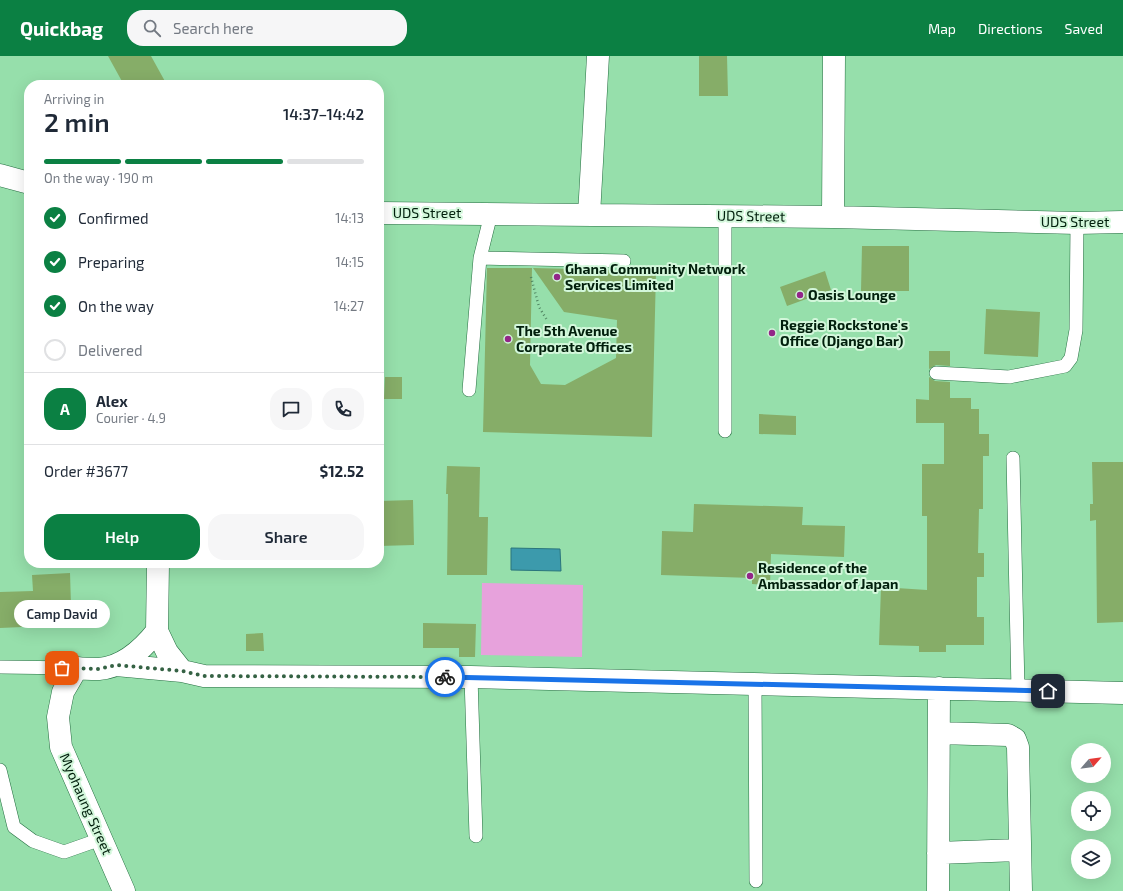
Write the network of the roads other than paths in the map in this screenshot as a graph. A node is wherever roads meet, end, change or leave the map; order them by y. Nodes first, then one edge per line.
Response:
1 (598, 56) edge
2 (834, 56) edge
3 (0, 175) edge
4 (24, 182) edge
5 (384, 213) edge
6 (491, 214) junction
7 (589, 215) junction
8 (725, 216) junction
9 (833, 217) junction
10 (1123, 222) edge
11 (1077, 223) junction
12 (480, 258) junction
13 (624, 261) dead end
14 (936, 373) dead end
15 (470, 390) dead end
16 (725, 431) dead end
17 (1013, 458) dead end
18 (158, 568) edge
19 (157, 632) junction
20 (116, 665) junction
21 (0, 667) edge
22 (77, 668) junction
23 (182, 671) junction
24 (471, 677) junction
25 (755, 684) junction
26 (939, 688) junction
27 (1018, 690) junction
28 (1123, 692) edge
29 (939, 732) junction
30 (0, 770) edge
31 (476, 836) dead end
32 (101, 838) junction
33 (1019, 850) junction
34 (938, 853) junction
35 (756, 881) dead end
36 (124, 891) edge
37 (938, 891) edge
38 (1020, 891) edge

1 - 7 street
2 - 9 street
3 - 4 street
5 - 6 street, UDS Street
6 - 7 street, UDS Street
6 - 12 lane
7 - 8 street, UDS Street
8 - 9 street, UDS Street
8 - 16 lane
9 - 11 street, UDS Street
10 - 11 street, UDS Street
11 - 14 lane
12 - 13 lane
12 - 15 lane
17 - 27 lane
18 - 19 street
19 - 20 street
19 - 23 street
20 - 22 street
20 - 23 street
21 - 22 lane
22 - 32 street, Myohaung Street
23 - 24 street
24 - 25 street
24 - 31 lane
25 - 26 street
25 - 35 lane
26 - 27 street
26 - 29 street
27 - 28 street
29 - 33 street
29 - 34 street
30 - 32 lane
32 - 36 street, Myohaung Street
33 - 34 street
33 - 38 street
34 - 37 street

